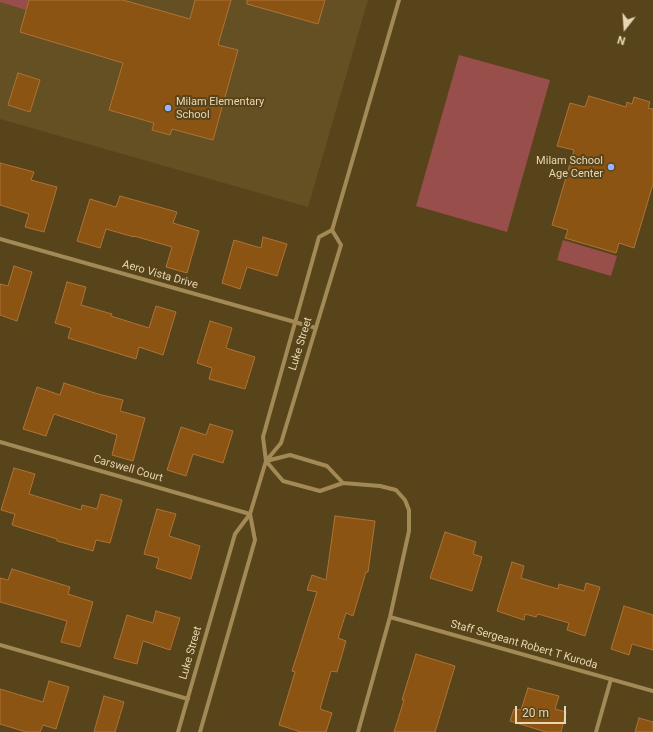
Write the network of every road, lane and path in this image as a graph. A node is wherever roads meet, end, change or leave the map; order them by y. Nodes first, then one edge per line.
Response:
1 (399, 0) edge
2 (332, 230) junction
3 (0, 239) edge
4 (295, 323) junction
5 (316, 328) junction
6 (0, 442) edge
7 (266, 461) junction
8 (343, 483) junction
9 (250, 514) junction
10 (390, 617) junction
11 (0, 645) edge
12 (611, 679) junction
13 (653, 691) edge
14 (188, 699) junction
15 (178, 732) edge
16 (200, 732) edge
17 (358, 732) edge
18 (596, 732) edge

1 - 2 street
2 - 4 street, Luke Street
2 - 5 street, Luke Street
3 - 4 street, Aero Vista Drive
4 - 5 street, Aero Vista Drive
4 - 7 street, Luke Street
5 - 7 street, Luke Street
6 - 9 street, Carswell Court
7 - 8 street
7 - 8 street
7 - 9 street, Luke Street
8 - 10 street
9 - 14 street, Luke Street
9 - 16 street, Luke Street
10 - 12 street, Staff Sergeant Robert T Kuroda
10 - 17 street
11 - 14 street
12 - 13 street, Staff Sergeant Robert T Kuroda
12 - 18 street
14 - 15 street, Luke Street

